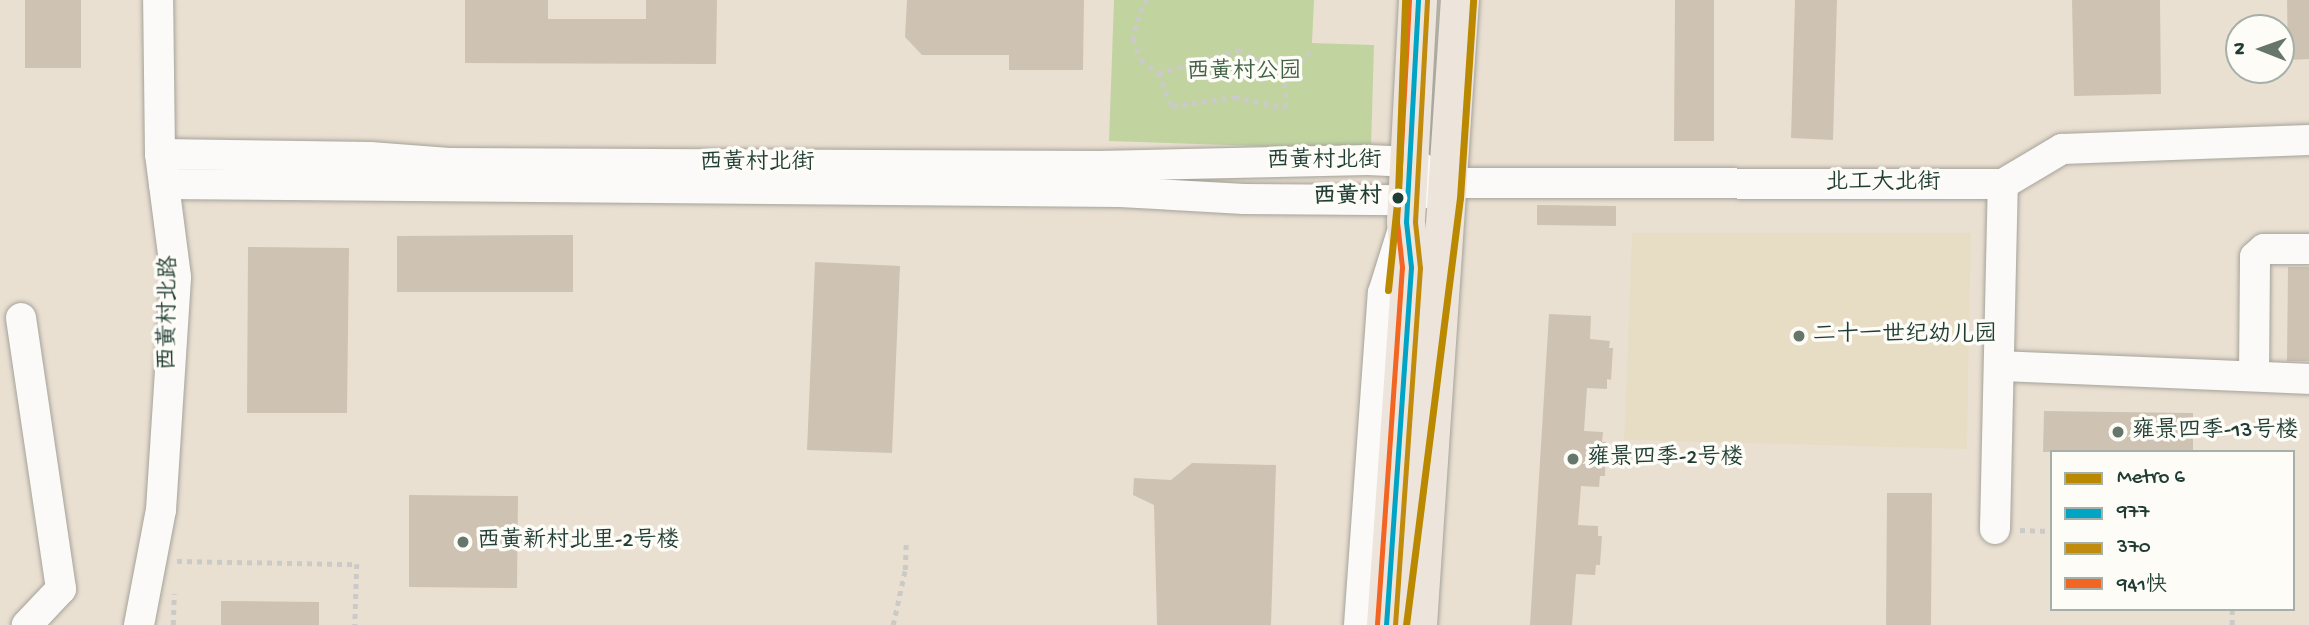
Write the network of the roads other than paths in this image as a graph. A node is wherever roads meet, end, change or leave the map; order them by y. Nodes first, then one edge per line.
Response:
1 (158, 0) edge
2 (1418, 0) edge
3 (1460, 0) edge
4 (2309, 140) edge
5 (160, 154) junction
6 (1411, 162) junction
7 (1447, 183) junction
8 (164, 184) junction
9 (2003, 184) junction
10 (1407, 211) junction
11 (2309, 249) edge
12 (21, 318) dead end
13 (2000, 366) junction
14 (2254, 376) junction
15 (2309, 379) edge
16 (1995, 529) dead end
17 (27, 625) edge
18 (139, 625) edge
19 (1359, 625) edge
20 (1386, 625) edge
21 (1418, 625) edge

1 - 5 street, 西黄村北路
2 - 6 main road
3 - 7 main road
4 - 9 street
5 - 6 street, 西黄村北街
5 - 8 street, 西黄村北路
6 - 7 street, 西黄村北街
6 - 10 main road
7 - 9 street, 北工大北街
7 - 10 street, 西黄村北街
7 - 21 main road
8 - 10 street, 西黄村北街
8 - 18 street, 西黄村北路
9 - 13 street
10 - 19 street
10 - 20 main road
11 - 14 street
12 - 17 street
13 - 14 street
13 - 16 street
14 - 15 street

